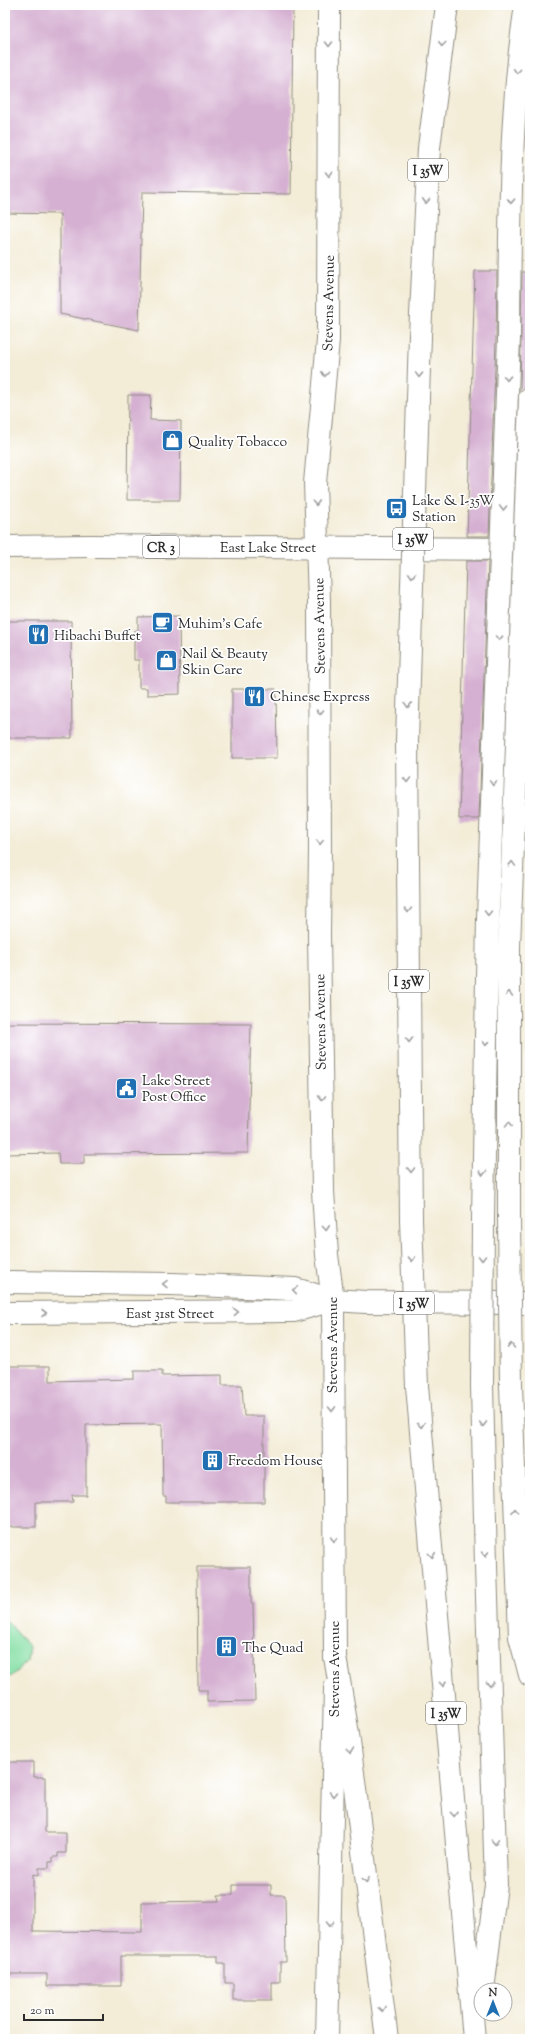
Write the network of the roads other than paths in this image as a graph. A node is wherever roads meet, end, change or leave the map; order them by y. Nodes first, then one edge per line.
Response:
1 (329, 5) edge
2 (447, 5) edge
3 (526, 5) edge
4 (530, 399) edge
5 (5, 547) edge
6 (318, 547) junction
7 (530, 549) edge
8 (5, 1282) edge
9 (333, 1300) junction
10 (530, 1303) edge
11 (5, 1313) edge
12 (335, 1657) junction
13 (530, 1675) edge
14 (484, 1982) edge
15 (478, 2022) edge
16 (327, 2039) edge
17 (387, 2039) edge
18 (475, 2039) edge

1 -> 6 main road, Stevens Avenue
2 -> 18 main road, I 35W, bridge
3 -> 14 main road, bridge
13 -> 4 main road, bridge
5 - 6 main road, East Lake Street / CR 3
6 - 7 main road, East Lake Street / CR 3
6 -> 9 main road, Stevens Avenue
9 -> 8 main road, East 31st Street
9 - 10 main road, East 31st Street
11 -> 9 main road, East 31st Street
9 -> 12 main road, Stevens Avenue
12 -> 16 main road, Stevens Avenue
12 -> 17 main road
15 - 18 main road

